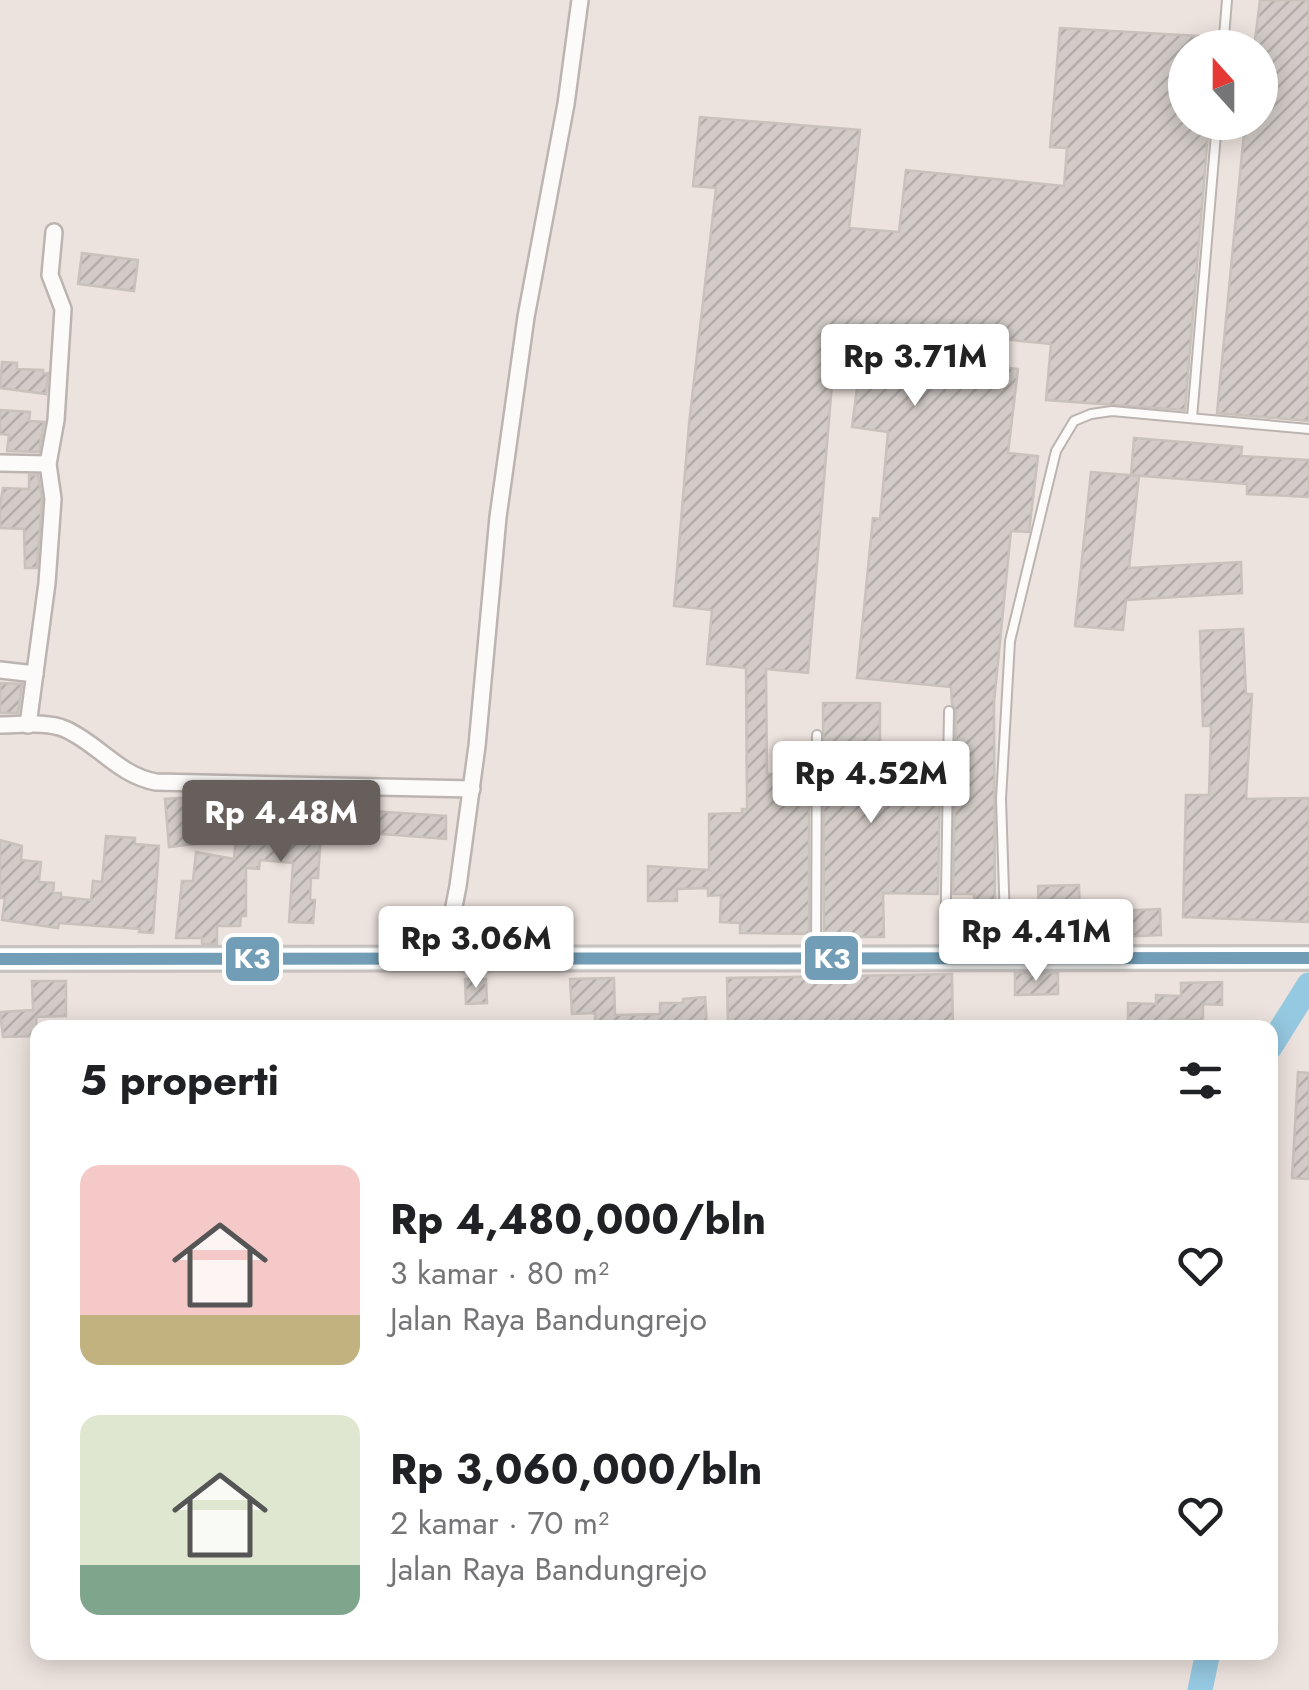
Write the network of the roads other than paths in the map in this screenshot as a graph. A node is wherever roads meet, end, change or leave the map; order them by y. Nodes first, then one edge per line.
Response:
1 (580, 0) edge
2 (1227, 0) edge
3 (1224, 30) edge
4 (1215, 140) edge
5 (54, 232) dead end
6 (1192, 418) junction
7 (1309, 430) edge
8 (0, 463) edge
9 (48, 464) junction
10 (0, 670) edge
11 (35, 674) junction
12 (949, 711) dead end
13 (0, 725) edge
14 (28, 725) junction
15 (817, 735) dead end
16 (472, 790) junction
17 (816, 957) junction
18 (945, 957) junction
19 (1006, 957) junction
20 (444, 958) junction
21 (1298, 958) edge
22 (0, 959) edge

1 - 16 street
2 - 3 lane
4 - 6 lane
5 - 9 street
6 - 7 lane
6 - 19 lane
8 - 9 street
9 - 11 street
10 - 11 street
11 - 14 street
12 - 18 lane
13 - 14 street
14 - 16 street
15 - 17 lane
16 - 20 street
17 - 18 main road
17 - 20 main road
18 - 19 main road
19 - 21 main road
20 - 22 main road

